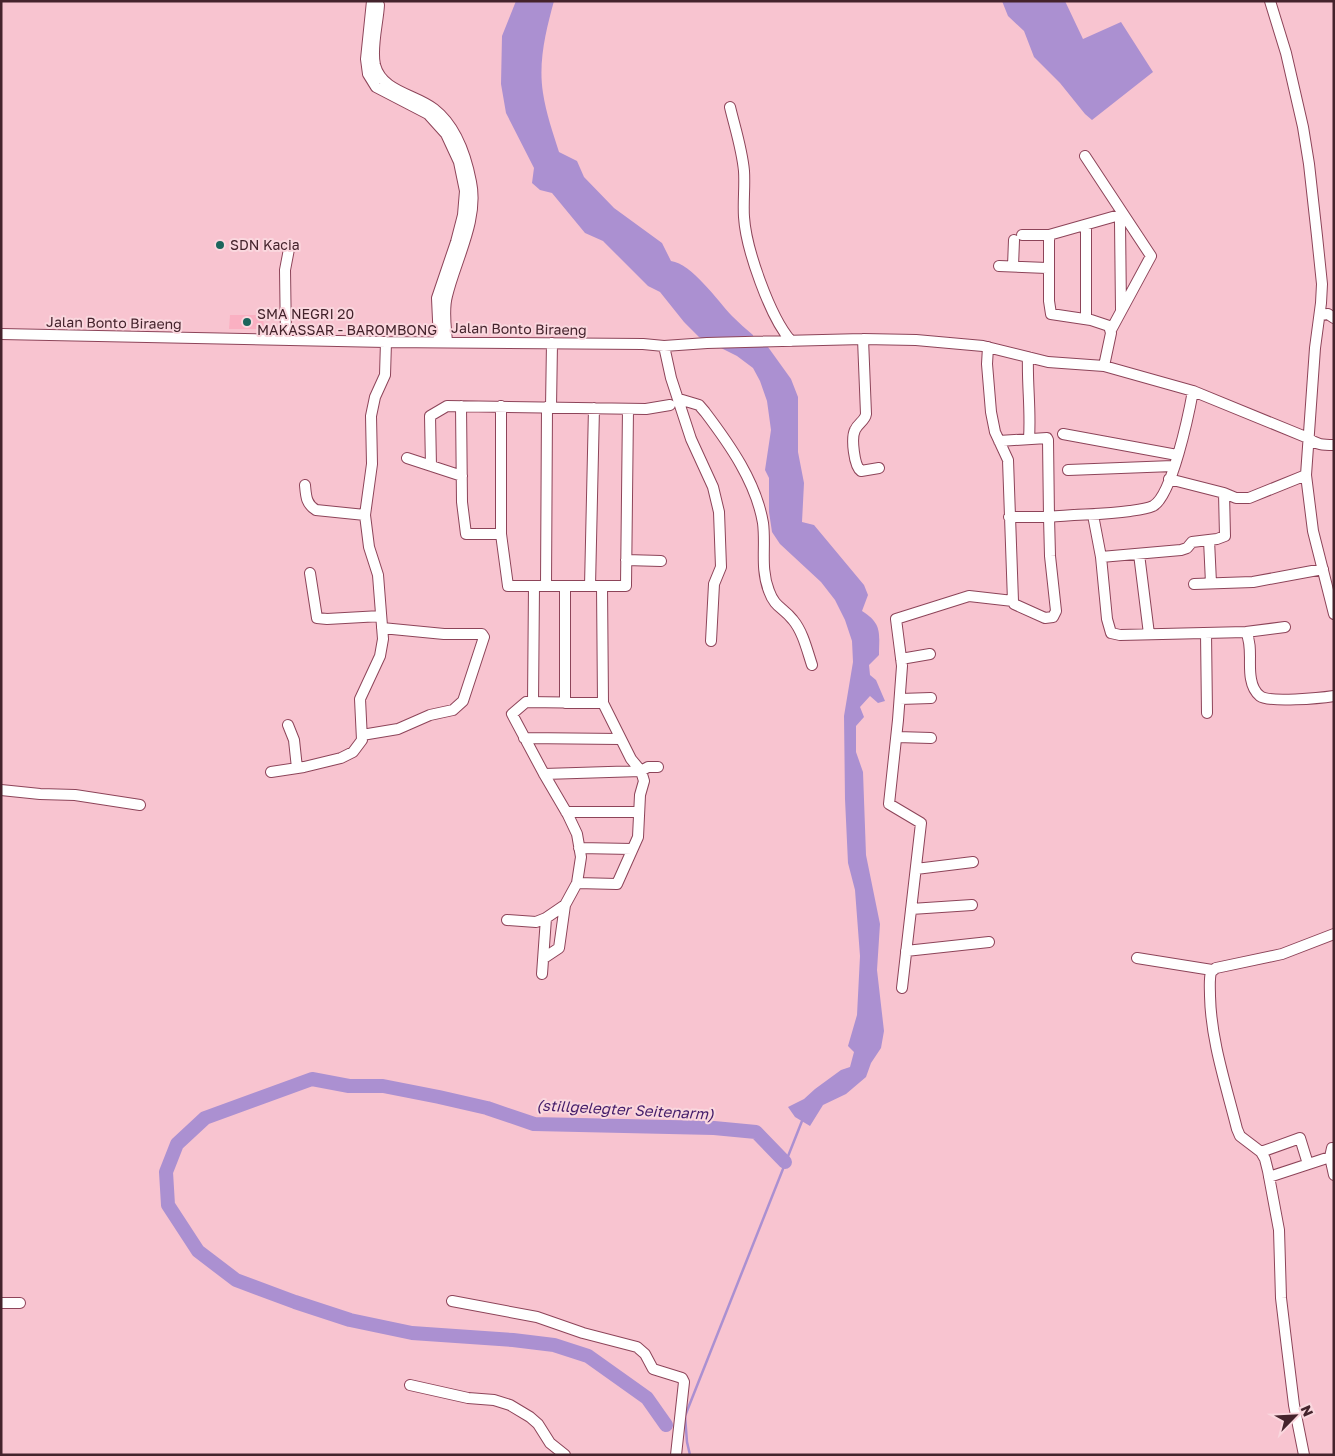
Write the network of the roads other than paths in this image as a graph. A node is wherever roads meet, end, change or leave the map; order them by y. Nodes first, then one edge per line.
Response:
1 (372, 1) edge
2 (379, 1) edge
3 (1270, 1) edge
4 (730, 107) dead end
5 (1085, 156) dead end
6 (1123, 214) junction
7 (1086, 225) junction
8 (1049, 235) junction
9 (288, 249) dead end
10 (1000, 266) dead end
11 (1013, 266) junction
12 (1049, 270) junction
13 (1121, 310) junction
14 (1320, 314) junction
15 (1334, 318) edge
16 (1086, 319) junction
17 (1111, 330) junction
18 (1, 334) edge
19 (863, 339) junction
20 (286, 340) junction
21 (790, 341) junction
22 (386, 342) junction
23 (443, 342) junction
24 (549, 343) junction
25 (664, 346) junction
26 (988, 347) junction
27 (1028, 356) junction
28 (1104, 366) junction
29 (1193, 390) junction
30 (679, 398) junction
31 (670, 405) dead end
32 (462, 406) junction
33 (501, 406) junction
34 (548, 407) junction
35 (594, 408) junction
36 (628, 409) junction
37 (1063, 434) dead end
38 (1029, 438) junction
39 (1308, 438) junction
40 (999, 441) junction
41 (1334, 445) edge
42 (1177, 455) junction
43 (407, 458) dead end
44 (431, 466) junction
45 (1173, 466) junction
46 (879, 468) dead end
47 (1068, 470) dead end
48 (1306, 475) junction
49 (462, 476) junction
50 (1170, 479) junction
51 (305, 485) dead end
52 (1224, 493) junction
53 (365, 515) junction
54 (1093, 515) junction
55 (1010, 517) junction
56 (1049, 517) junction
57 (502, 534) junction
58 (1209, 540) junction
59 (1139, 554) junction
60 (1101, 557) junction
61 (626, 560) junction
62 (661, 561) dead end
63 (1323, 569) junction
64 (310, 574) dead end
65 (1211, 582) junction
66 (1194, 584) dead end
67 (534, 586) junction
68 (546, 586) junction
69 (566, 586) junction
70 (590, 586) junction
71 (602, 586) junction
72 (1013, 601) junction
73 (1334, 614) edge
74 (381, 616) junction
75 (1285, 627) dead end
76 (382, 628) junction
77 (1246, 632) junction
78 (1206, 633) junction
79 (1149, 634) junction
80 (711, 641) dead end
81 (930, 654) dead end
82 (901, 659) junction
83 (812, 665) dead end
84 (1334, 696) edge
85 (931, 698) dead end
86 (900, 699) junction
87 (533, 702) junction
88 (565, 703) junction
89 (603, 703) junction
90 (1207, 713) dead end
91 (288, 725) dead end
92 (362, 735) junction
93 (896, 737) junction
94 (524, 738) junction
95 (931, 738) dead end
96 (620, 739) junction
97 (658, 767) dead end
98 (297, 768) junction
99 (641, 771) junction
100 (270, 772) dead end
101 (544, 774) junction
102 (1, 790) edge
103 (140, 805) dead end
104 (566, 812) junction
105 (639, 812) junction
106 (579, 848) junction
107 (632, 849) junction
108 (973, 862) dead end
109 (916, 868) junction
110 (577, 883) junction
111 (564, 905) junction
112 (972, 905) dead end
113 (911, 909) junction
114 (546, 918) junction
115 (507, 920) dead end
116 (1334, 934) edge
117 (989, 942) dead end
118 (906, 951) junction
119 (544, 958) junction
120 (1137, 958) dead end
121 (1212, 970) junction
122 (542, 974) dead end
123 (902, 988) dead end
124 (1261, 1152) junction
125 (1332, 1153) edge
126 (1308, 1164) junction
127 (1334, 1174) edge
128 (1269, 1177) junction
129 (452, 1301) dead end
130 (1, 1303) edge
131 (20, 1303) dead end
132 (410, 1385) dead end
133 (559, 1453) edge
134 (676, 1455) edge
135 (1304, 1455) edge

1 - 23 street
2 - 23 street
3 - 14 street
4 - 21 street
5 - 6 street
6 - 7 street
6 - 13 street
6 - 13 street
7 - 8 street
7 - 16 street
8 - 11 street
8 - 12 street
9 - 20 street
10 - 11 street
11 - 12 street
12 - 16 street
13 - 17 street
14 - 15 street
14 - 39 street
16 - 17 street
17 - 28 street
18 - 20 street, Jalan Bonto Biraeng
19 - 21 street, Jalan Bonto Biraeng
19 - 26 street, Jalan Bonto Biraeng
19 - 46 street
20 - 22 street, Jalan Bonto Biraeng
21 - 25 street, Jalan Bonto Biraeng
22 - 23 street, Jalan Bonto Biraeng
22 - 53 street
23 - 24 street, Jalan Bonto Biraeng
24 - 25 street, Jalan Bonto Biraeng
24 - 34 street
25 - 30 street
26 - 27 street, Jalan Bonto Biraeng
26 - 40 street
27 - 28 street, Jalan Bonto Biraeng
27 - 38 street
28 - 29 street, Jalan Bonto Biraeng
29 - 39 street, Jalan Bonto Biraeng
29 - 42 street
30 - 80 street
30 - 83 street
31 - 36 street
32 - 33 street
32 - 44 street
32 - 49 street
33 - 34 street
33 - 57 street
34 - 35 street
34 - 68 street
35 - 36 street
35 - 70 street
36 - 61 street
37 - 42 street
38 - 40 street
38 - 56 street
39 - 41 street, Jalan Bonto Biraeng
39 - 48 street
40 - 55 street
42 - 45 street
43 - 44 street
44 - 49 street
45 - 47 street
45 - 50 street
48 - 52 street
48 - 63 street
49 - 57 street
50 - 52 street
50 - 54 street
51 - 53 street
52 - 58 street
53 - 74 street
54 - 56 street
54 - 60 street
55 - 56 street
55 - 72 street
56 - 72 street
57 - 67 street
58 - 59 street
58 - 65 street
59 - 60 street
59 - 79 street
60 - 79 street
61 - 62 street
61 - 71 street
63 - 65 street
63 - 73 street
64 - 74 street
65 - 66 street
67 - 68 street
67 - 87 street
68 - 69 street
69 - 70 street
69 - 88 street
70 - 71 street
71 - 89 street
72 - 82 street
74 - 76 street
75 - 77 street
76 - 92 street
76 - 92 street
77 - 78 street
77 - 84 street
78 - 79 street
78 - 90 street
81 - 82 street
82 - 86 street
85 - 86 street
86 - 93 street
87 - 88 street
87 - 94 street
88 - 89 street
89 - 96 street
91 - 98 street
92 - 98 street
93 - 95 street
93 - 109 street
94 - 96 street
94 - 101 street
96 - 99 street
97 - 99 street
98 - 100 street
99 - 101 street
99 - 105 street
101 - 104 street
102 - 103 street
104 - 105 street
104 - 106 street
105 - 107 street
106 - 107 street
106 - 110 street
107 - 110 street
108 - 109 street
109 - 113 street
110 - 111 street
111 - 114 street
111 - 119 street
112 - 113 street
113 - 118 street
114 - 115 street
114 - 119 street
116 - 121 street
117 - 118 street
118 - 123 street
119 - 122 street
120 - 121 street
121 - 124 street
124 - 126 street
124 - 128 street
125 - 126 street
125 - 127 street
126 - 128 street
128 - 135 street
129 - 134 street
130 - 131 street
132 - 133 street

